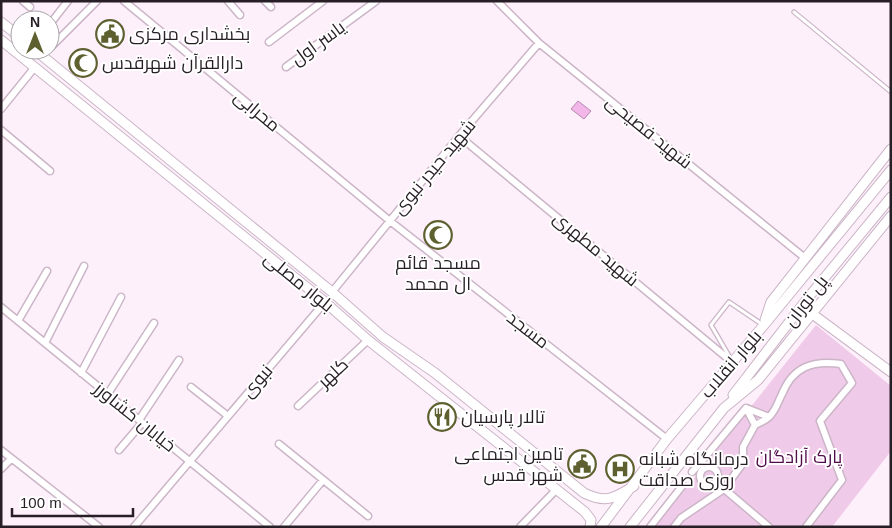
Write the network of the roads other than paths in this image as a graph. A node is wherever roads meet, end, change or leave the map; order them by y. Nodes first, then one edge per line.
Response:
1 (23, 1) edge
2 (68, 1) edge
3 (97, 1) edge
4 (124, 1) edge
5 (228, 1) edge
6 (265, 1) edge
7 (323, 1) edge
8 (376, 1) edge
9 (497, 1) edge
10 (30, 7) dead end
11 (271, 7) dead end
12 (60, 11) edge
13 (794, 12) dead end
14 (240, 15) dead end
15 (60, 36) edge
16 (1, 40) edge
17 (269, 42) dead end
18 (539, 43) junction
19 (39, 60) edge
20 (55, 60) edge
21 (35, 67) junction
22 (286, 67) dead end
23 (891, 92) edge
24 (1, 108) edge
25 (1, 130) edge
26 (459, 136) junction
27 (891, 149) edge
28 (891, 170) edge
29 (50, 171) dead end
30 (891, 197) edge
31 (891, 216) edge
32 (390, 220) junction
33 (805, 258) junction
34 (84, 266) dead end
35 (47, 271) dead end
36 (332, 292) junction
37 (121, 297) dead end
38 (325, 302) junction
39 (1, 307) edge
40 (812, 313) junction
41 (18, 321) junction
42 (154, 323) dead end
43 (764, 326) junction
44 (368, 340) junction
45 (45, 343) junction
46 (179, 360) dead end
47 (732, 362) junction
48 (891, 372) edge
49 (81, 374) junction
50 (190, 388) dead end
51 (107, 395) junction
52 (298, 406) dead end
53 (724, 408) junction
54 (746, 408) junction
55 (228, 416) junction
56 (769, 417) junction
57 (140, 421) junction
58 (755, 425) junction
59 (666, 439) junction
60 (279, 444) dead end
61 (1, 450) edge
62 (119, 450) dead end
63 (11, 459) junction
64 (189, 460) junction
65 (703, 465) junction
66 (1, 469) edge
67 (692, 472) dead end
68 (323, 480) junction
69 (716, 482) junction
70 (683, 485) dead end
71 (634, 486) junction
72 (724, 489) junction
73 (556, 491) junction
74 (368, 516) dead end
75 (99, 527) edge
76 (134, 527) edge
77 (270, 527) edge
78 (284, 527) edge
79 (520, 527) edge
80 (590, 527) edge
81 (601, 527) edge
82 (630, 527) edge
83 (650, 527) edge
84 (674, 527) edge
85 (769, 527) edge
86 (806, 527) edge

1 - 10 street
2 - 12 street
3 - 15 street
4 - 32 street, محرابی
5 - 14 street
6 - 11 street
7 - 17 street
8 - 22 street, یاسر اول
9 - 18 street, شهید فصیحی
13 - 23 lane
16 - 21 main road, بلوار مصلی
18 - 26 street, شهید حیدر نبوی
18 - 33 street, شهید فصیحی
19 - 21 main road
20 - 36 main road, بلوار مصلی
21 - 24 street
21 - 38 main road, بلوار مصلی
25 - 29 street
26 - 32 street, شهید حیدر نبوی
26 - 47 street, شهید مطهری
27 - 33 main road, بلوار انقلاب
28 - 43 main road, پل توران
30 - 53 main road, پل توران
31 - 40 main road, بلوار انقلاب
32 - 36 street, شهید حیدر نبوی
32 - 59 street, مسجد
33 - 43 main road, بلوار انقلاب
34 - 45 street
35 - 41 street
36 - 38 main road
36 - 71 main road, بلوار مصلی
37 - 49 street
38 - 44 main road, بلوار مصلی
38 - 55 street, نبوی
39 - 41 street, خیابان کشاورز
40 - 48 main road
40 - 53 main road, بلوار انقلاب
41 - 45 street, خیابان کشاورز
42 - 51 street
43 - 47 main road, بلوار انقلاب
43 - 47 lane
44 - 52 street, کلهر
44 - 73 main road, بلوار مصلی
45 - 49 street, خیابان کشاورز
46 - 57 street
47 - 59 main road, بلوار انقلاب
49 - 51 street, خیابان کشاورز
50 - 55 street
51 - 57 street, خیابان کشاورز
53 - 82 main road, بلوار انقلاب
54 - 56 street
54 - 58 street
54 - 65 street
55 - 64 street, نبوی
56 - 58 street
56 - 86 street
57 - 62 street
57 - 64 street, خیابان کشاورز
58 - 72 street
59 - 71 main road, بلوار انقلاب
60 - 68 street
61 - 63 street
63 - 66 street
63 - 75 street
64 - 76 street, نبوی
64 - 77 street, خیابان کشاورز
65 - 67 street
65 - 69 street
65 - 69 street
68 - 74 street
68 - 78 street
69 - 72 street
70 - 83 street
71 - 81 main road, بلوار انقلاب
72 - 84 street
72 - 85 street
73 - 79 street
73 - 80 main road, بلوار مصلی

